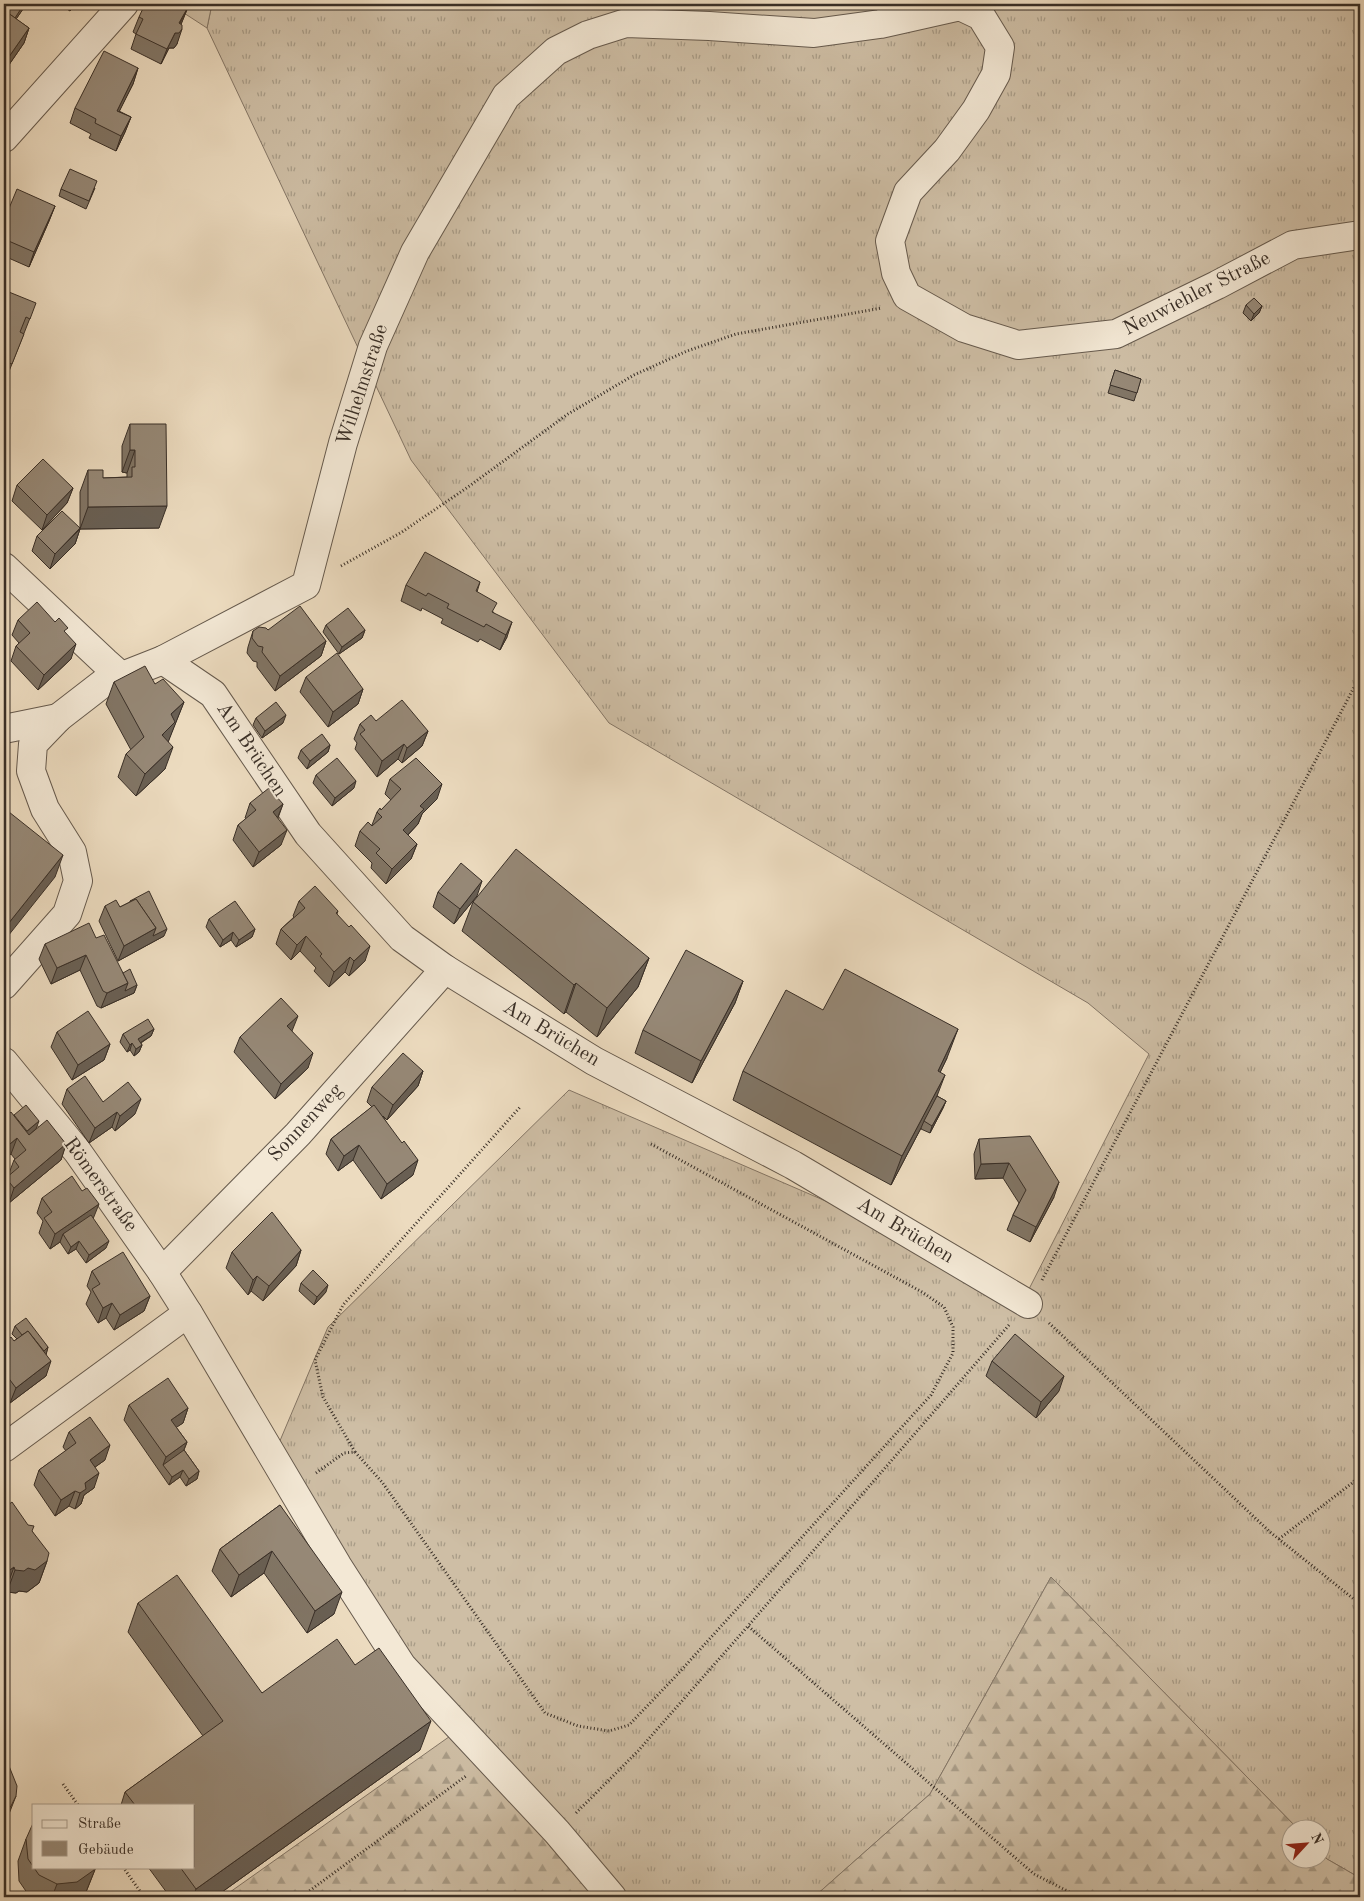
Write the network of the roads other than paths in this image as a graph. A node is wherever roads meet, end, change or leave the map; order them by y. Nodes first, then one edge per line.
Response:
1 (124, 4) edge
2 (960, 6) joint
3 (4, 138) edge
4 (1360, 235) edge
5 (4, 567) edge
6 (162, 660) junction
7 (122, 677) junction
8 (58, 718) junction
9 (4, 729) edge
10 (444, 969) junction
11 (4, 985) edge
12 (4, 1062) edge
13 (162, 1272) junction
14 (1028, 1304) road end
15 (188, 1313) junction
16 (4, 1448) edge
17 (612, 1897) edge

1 - 3 street
2 - 4 street, Neuwiehler Straße
2 - 6 street, Wilhelmstraße
5 - 7 street
6 - 7 street
6 - 10 street, Am Brüchen
7 - 8 street
8 - 9 street
8 - 11 street
10 - 13 street, Sonnenweg
10 - 14 street, Am Brüchen
12 - 13 street, Römerstraße
13 - 15 street, Römerstraße
15 - 16 street
15 - 17 street, Römerstraße

